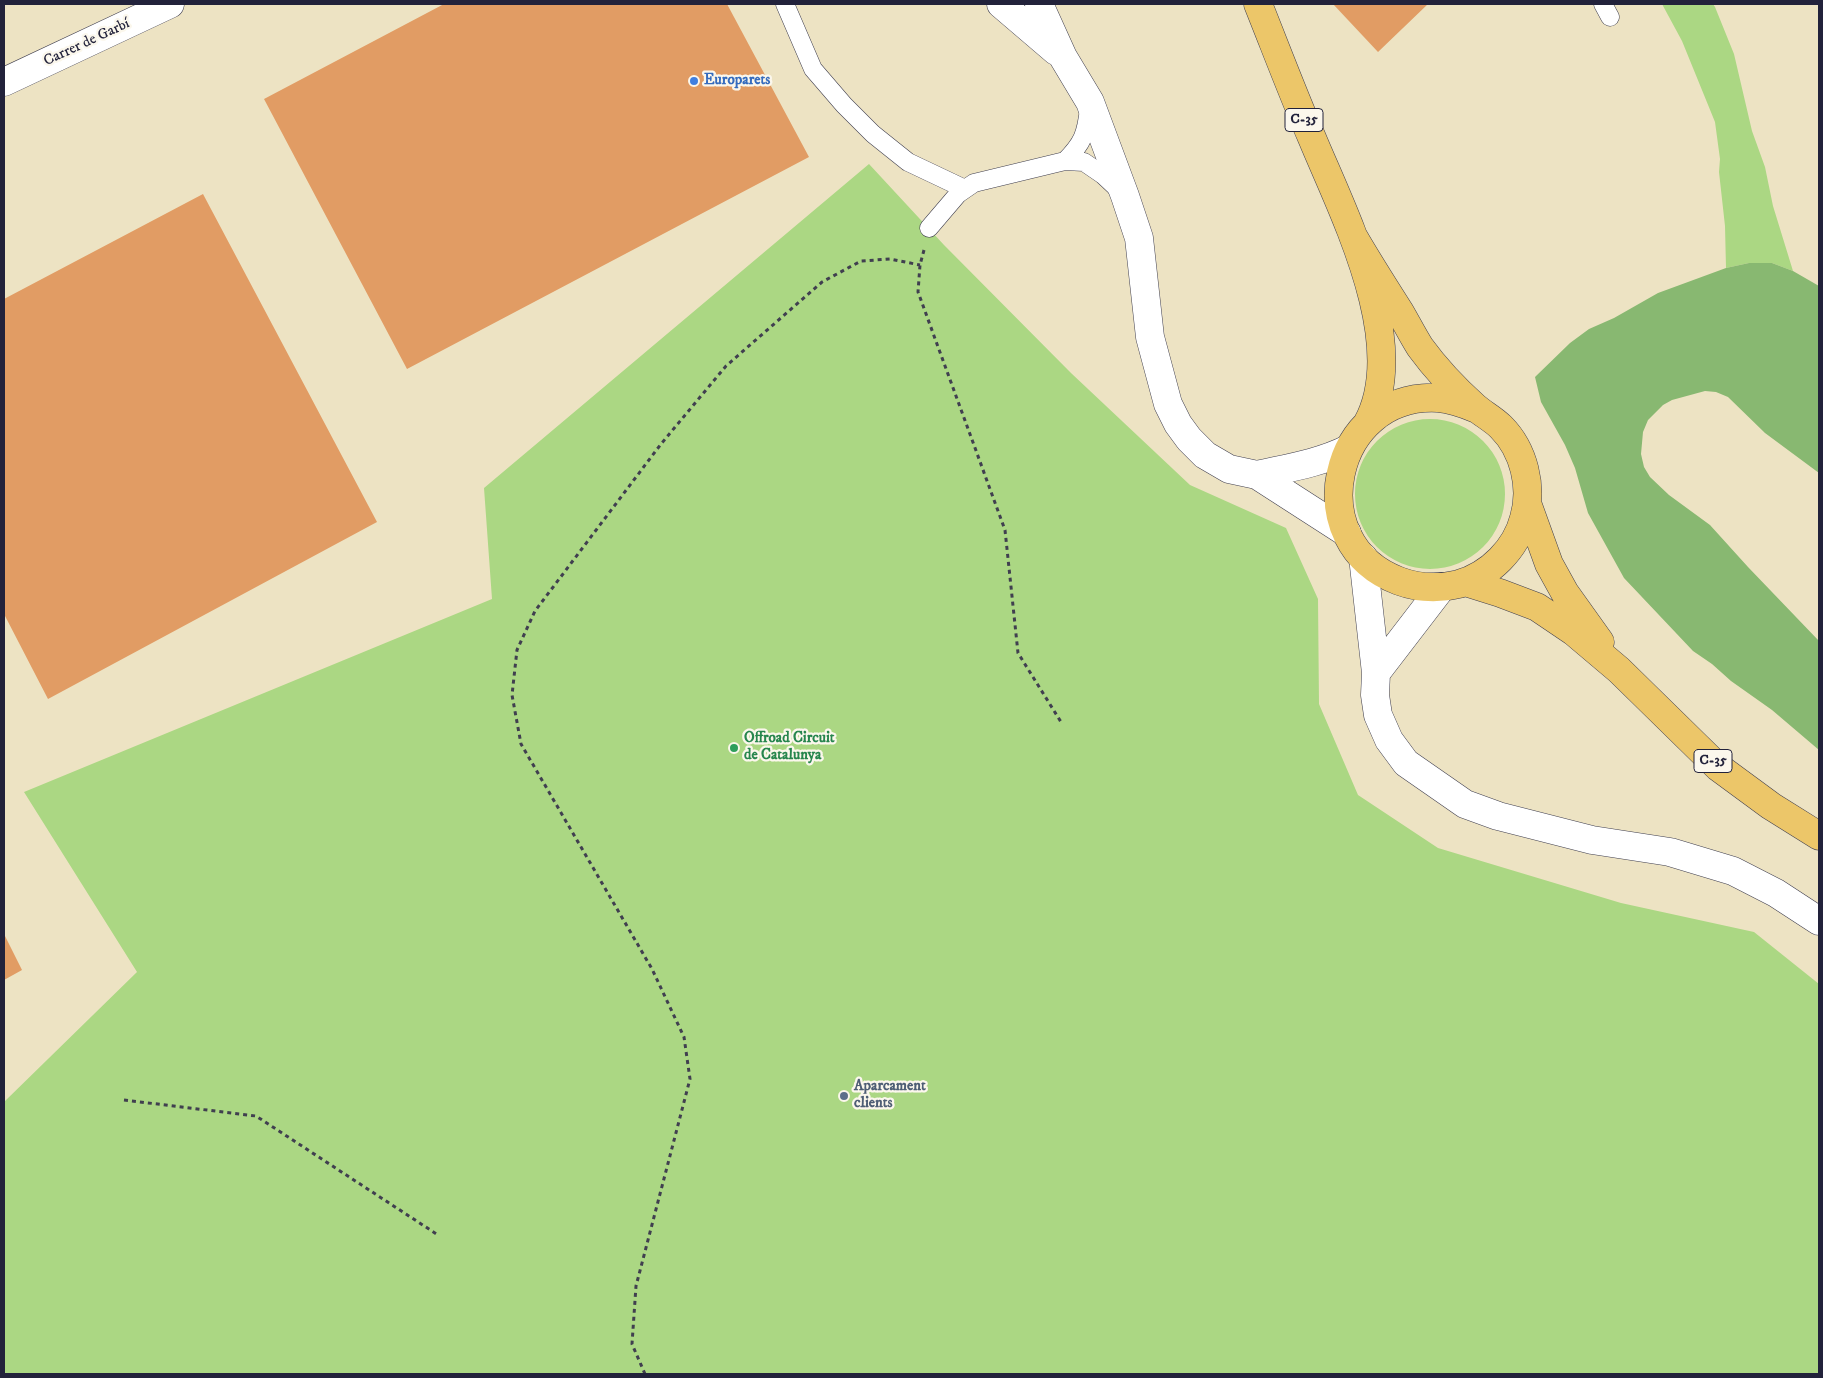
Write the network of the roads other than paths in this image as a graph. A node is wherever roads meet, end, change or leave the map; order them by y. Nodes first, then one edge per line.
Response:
1 (170, 4) edge
2 (785, 4) edge
3 (1001, 4) edge
4 (1039, 4) edge
5 (1258, 4) edge
6 (1063, 57) junction
7 (4, 82) edge
8 (1090, 102) junction
9 (1065, 161) junction
10 (965, 189) junction
11 (1126, 196) junction
12 (928, 228) dead end
13 (1353, 236) junction
14 (1477, 409) junction
15 (1367, 424) junction
16 (1348, 449) junction
17 (1257, 475) junction
18 (1527, 503) junction
19 (1347, 532) junction
20 (1363, 556) junction
21 (1454, 584) junction
22 (1619, 670) junction
23 (1376, 673) junction
24 (1819, 836) edge
25 (1819, 921) edge

1 - 7 street, Carrer de Garbí
2 - 10 lane
3 - 6 street
4 - 6 street
5 - 13 highway, C-35
6 - 8 street
8 - 9 lane
8 - 11 street
9 - 10 lane
9 - 11 lane
10 - 12 lane
11 - 17 street
13 - 14 highway, C-35
13 - 15 highway, C-35
14 - 15 highway, C-35
14 - 18 highway, C-35
15 - 16 highway, C-35
16 - 17 street
16 - 19 highway, C-35
17 - 19 street
18 - 21 highway, C-35
18 - 22 highway, C-35
19 - 20 highway, C-35
20 - 21 highway, C-35
20 - 23 street
21 - 22 highway, C-35
21 - 23 street
22 - 24 highway, C-35
23 - 25 street

